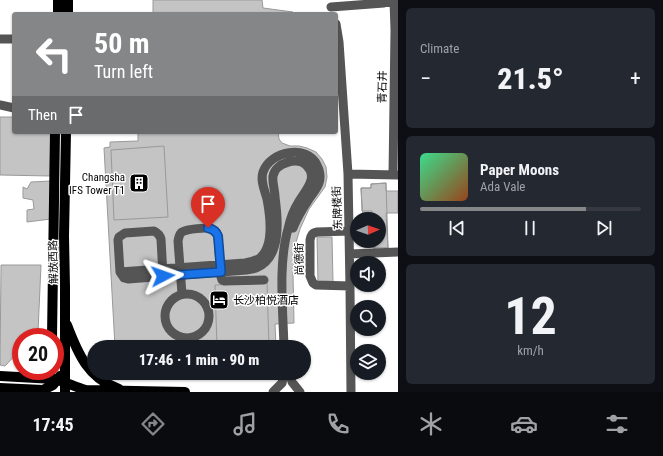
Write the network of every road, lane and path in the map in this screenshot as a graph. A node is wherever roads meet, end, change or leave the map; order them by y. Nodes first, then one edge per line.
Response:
1 (58, 0) edge
2 (68, 0) edge
3 (394, 0) edge
4 (331, 7) edge
5 (58, 12) edge
6 (68, 12) edge
7 (0, 39) edge
8 (12, 39) edge
9 (338, 42) edge
10 (0, 105) edge
11 (12, 108) edge
12 (340, 118) edge
13 (55, 134) edge
14 (66, 134) edge
15 (348, 174) junction
16 (395, 175) edge
17 (350, 232) joint
18 (350, 248) edge
19 (398, 252) edge
20 (350, 254) joint
21 (221, 268) junction
22 (180, 271) junction
23 (163, 273) junction
24 (264, 280) dead end
25 (350, 286) edge
26 (350, 292) edge
27 (182, 294) junction
28 (65, 320) junction
29 (52, 328) edge
30 (284, 340) edge
31 (288, 340) edge
32 (5, 376) edge
33 (283, 380) edge
34 (292, 380) edge
35 (62, 385) edge
36 (5, 390) edge
37 (86, 390) junction
38 (123, 391) junction
39 (74, 392) edge
40 (185, 392) edge
41 (273, 392) edge
42 (300, 392) edge
43 (351, 392) edge

1 - 5 main road
2 - 6 main road
3 - 4 street
3 - 16 street, 青石井
7 - 8 street
9 - 12 street, 东牌楼街
10 - 11 street
12 - 15 street, 东牌楼街
13 - 29 main road, 解放西路
14 - 28 main road, 解放西路
15 - 16 street
15 - 17 street, 东牌楼街
17 - 25 street, 尚德街
18 - 20 street, 东牌楼街
19 - 20 street
21 - 22 street
21 - 22 street
21 - 24 street
21 - 30 street
21 - 31 street
22 - 23 street
22 - 27 street
23 - 23 street
26 - 43 street, 东牌楼街
27 - 27 street
28 - 35 main road, 解放西路
28 - 38 main road
32 - 35 main road
33 - 41 street
34 - 42 street
35 - 36 main road
35 - 37 main road
37 - 38 main road
37 - 39 main road
38 - 40 main road

